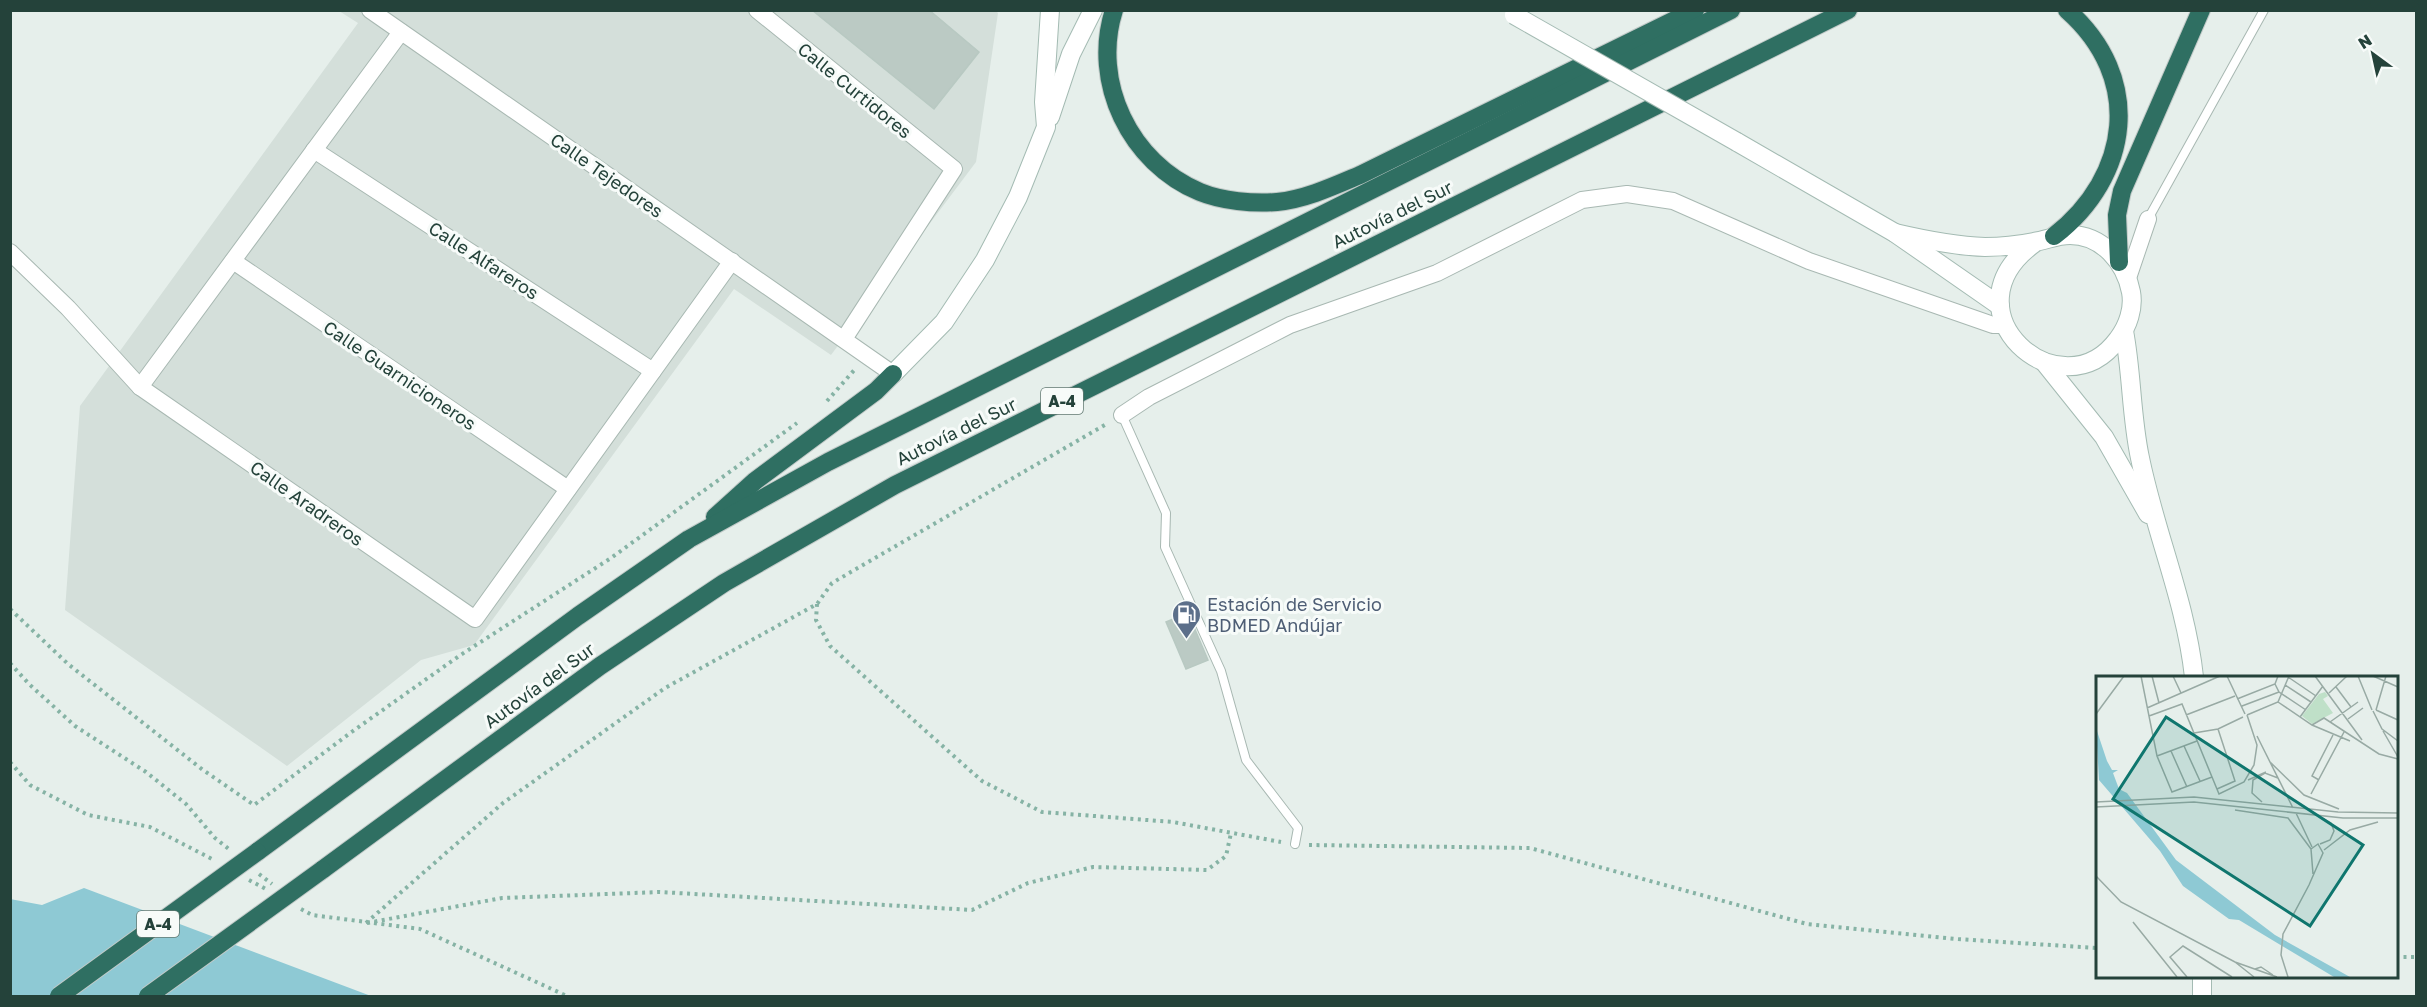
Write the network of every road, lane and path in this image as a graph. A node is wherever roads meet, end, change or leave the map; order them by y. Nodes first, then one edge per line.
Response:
1 (370, 10) edge
2 (757, 10) edge
3 (1050, 10) edge
4 (1093, 10) edge
5 (1114, 10) edge
6 (1695, 10) edge
7 (1731, 10) edge
8 (2067, 10) edge
9 (2201, 10) edge
10 (2264, 10) edge
11 (1848, 11) edge
12 (1510, 13) edge
13 (401, 32) junction
14 (1046, 127) junction
15 (314, 150) junction
16 (2148, 219) junction
17 (1895, 233) junction
18 (2054, 236) junction
19 (2036, 242) junction
20 (10, 252) edge
21 (2118, 258) junction
22 (233, 261) junction
23 (732, 261) junction
24 (2000, 306) junction
25 (2005, 325) junction
26 (2124, 331) junction
27 (844, 339) junction
28 (867, 355) junction
29 (2044, 362) junction
30 (653, 371) junction
31 (893, 374) junction
32 (140, 387) junction
33 (822, 405) dead end
34 (1122, 415) junction
35 (803, 418) dead end
36 (568, 489) junction
37 (2160, 536) junction
38 (690, 539) junction
39 (817, 604) junction
40 (10, 609) edge
41 (10, 663) edge
42 (2194, 676) edge
43 (1231, 833) junction
44 (1295, 844) junction
45 (233, 852) dead end
46 (253, 859) junction
47 (277, 887) dead end
48 (294, 901) dead end
49 (312, 915) dead end
50 (2096, 948) edge
51 (2397, 957) edge
52 (2416, 957) edge
53 (2202, 977) edge
54 (59, 996) edge
55 (148, 996) edge
56 (2202, 996) edge

1 - 13 street, Calle Tejedores
2 - 27 street, Calle Curtidores
3 - 14 street
4 - 14 street
5 - 6 highway
7 - 38 highway, Autovía del Sur / A-4
8 - 18 highway
9 - 21 highway
10 - 16 lane
11 - 55 highway, Autovía del Sur / A-4, bridge
12 - 17 street, bridge
13 - 15 street
13 - 23 street, Calle Tejedores
14 - 31 street
15 - 22 street
15 - 30 street, Calle Alfareros
16 - 21 street
16 - 21 street
17 - 19 street
17 - 24 street
18 - 19 street
18 - 21 street
19 - 24 street
20 - 32 street
21 - 26 street
22 - 32 street
22 - 36 street, Calle Guarnicioneros
23 - 27 street, Calle Tejedores
23 - 30 street, Calle Aradreros
24 - 25 street
25 - 29 street
25 - 34 street
26 - 29 street
26 - 37 street
27 - 28 street, Calle Tejedores
28 - 31 street, Calle Tejedores
28 - 33 path
29 - 37 street
30 - 36 street, Calle Aradreros
31 - 38 highway
32 - 36 street, Calle Aradreros
34 - 39 path
34 - 44 lane
35 - 40 path
37 - 42 street
38 - 46 highway, Autovía del Sur / A-4
39 - 43 path
39 - 43 path
41 - 45 path
43 - 44 path
44 - 50 path
46 - 47 path
46 - 54 highway, Autovía del Sur / A-4, bridge
48 - 49 path
51 - 52 path
53 - 56 street

